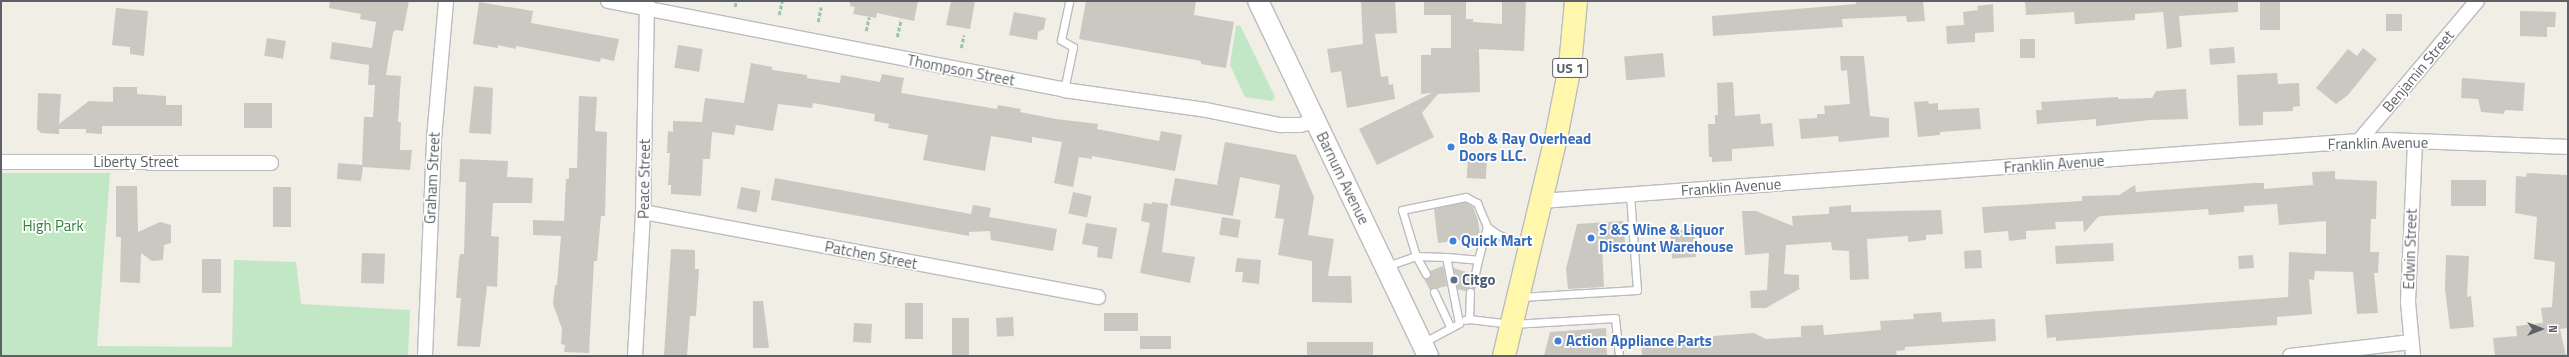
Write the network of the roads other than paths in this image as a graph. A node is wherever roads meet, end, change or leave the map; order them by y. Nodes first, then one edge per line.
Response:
1 (446, 1) edge
2 (608, 1) edge
3 (1069, 1) edge
4 (1258, 1) edge
5 (1576, 1) edge
6 (2477, 1) edge
7 (647, 5) edge
8 (1064, 90) junction
9 (1316, 121) junction
10 (2359, 141) junction
11 (2415, 141) junction
12 (2568, 147) edge
13 (1, 162) edge
14 (271, 163) dead end
15 (1630, 195) junction
16 (1541, 201) junction
17 (644, 212) junction
18 (1487, 227) junction
19 (1530, 246) junction
20 (1416, 256) junction
21 (1446, 257) junction
22 (1478, 260) junction
23 (1385, 267) junction
24 (1426, 274) dead end
25 (1475, 274) dead end
26 (1434, 292) dead end
27 (1470, 292) dead end
28 (1098, 297) dead end
29 (1518, 297) junction
30 (1468, 319) junction
31 (1459, 323) junction
32 (1512, 324) junction
33 (1450, 327) junction
34 (2412, 349) edge
35 (1425, 350) edge
36 (425, 356) edge
37 (635, 356) edge
38 (1504, 356) edge
39 (1619, 356) edge
40 (2290, 356) edge

1 - 36 street, Graham Street
2 - 7 street, Thompson Street
3 - 8 lane
4 - 9 main road, Barnum Avenue
5 - 16 main road, US 1
6 - 10 street, Benjamin Street
7 - 8 street, Thompson Street
7 - 17 street, Peace Street
8 - 9 street, Thompson Street
9 - 23 main road, Barnum Avenue
10 - 11 street, Franklin Avenue
10 - 15 street, Franklin Avenue
11 - 12 street, Franklin Avenue
11 - 34 street, Edwin Street
13 - 14 street, Liberty Street
15 - 16 street, Franklin Avenue
15 - 29 lane
16 - 19 main road, US 1
17 - 28 street, Patchen Street
17 - 37 street, Peace Street
18 - 19 lane
18 - 20 lane
18 - 22 lane
19 - 29 main road, US 1
20 - 21 lane
20 - 23 lane
20 - 24 lane
21 - 22 lane
21 - 31 lane
22 - 25 lane
23 - 35 main road, Barnum Avenue
26 - 33 lane
27 - 30 lane
29 - 32 main road, US 1
30 - 31 lane
30 - 32 lane
31 - 33 lane
32 - 38 main road, US 1
32 - 39 lane
33 - 35 lane
34 - 40 street

